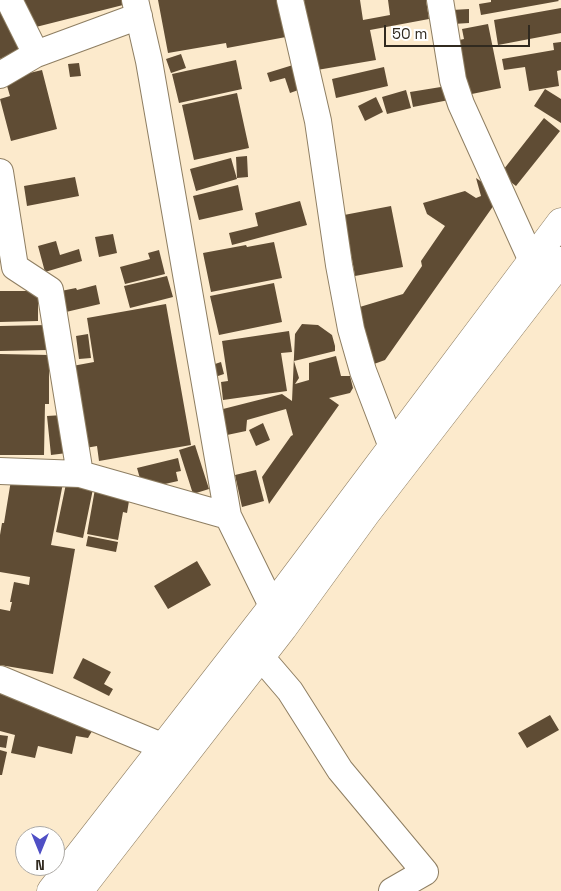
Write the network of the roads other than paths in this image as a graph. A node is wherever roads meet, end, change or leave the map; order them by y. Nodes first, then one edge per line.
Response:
1 (10, 0) edge
2 (290, 0) edge
3 (440, 0) edge
4 (137, 8) edge
5 (36, 54) junction
6 (0, 75) edge
7 (0, 172) edge
8 (561, 222) edge
9 (532, 261) junction
10 (561, 262) edge
11 (8, 274) edge
12 (392, 447) junction
13 (0, 471) edge
14 (80, 474) junction
15 (228, 516) junction
16 (278, 618) junction
17 (252, 649) junction
18 (0, 680) edge
19 (164, 747) junction
20 (51, 891) edge
21 (79, 891) edge
22 (392, 891) edge

1 - 5 street
2 - 12 street
3 - 9 street
4 - 5 street
4 - 15 street
5 - 6 street
7 - 11 street
8 - 9 main road
9 - 12 main road
10 - 16 main road
11 - 14 street
12 - 16 main road
13 - 14 street
14 - 15 street
15 - 16 street
16 - 17 main road
17 - 19 main road
17 - 21 main road
17 - 22 street
18 - 19 street
19 - 20 main road

